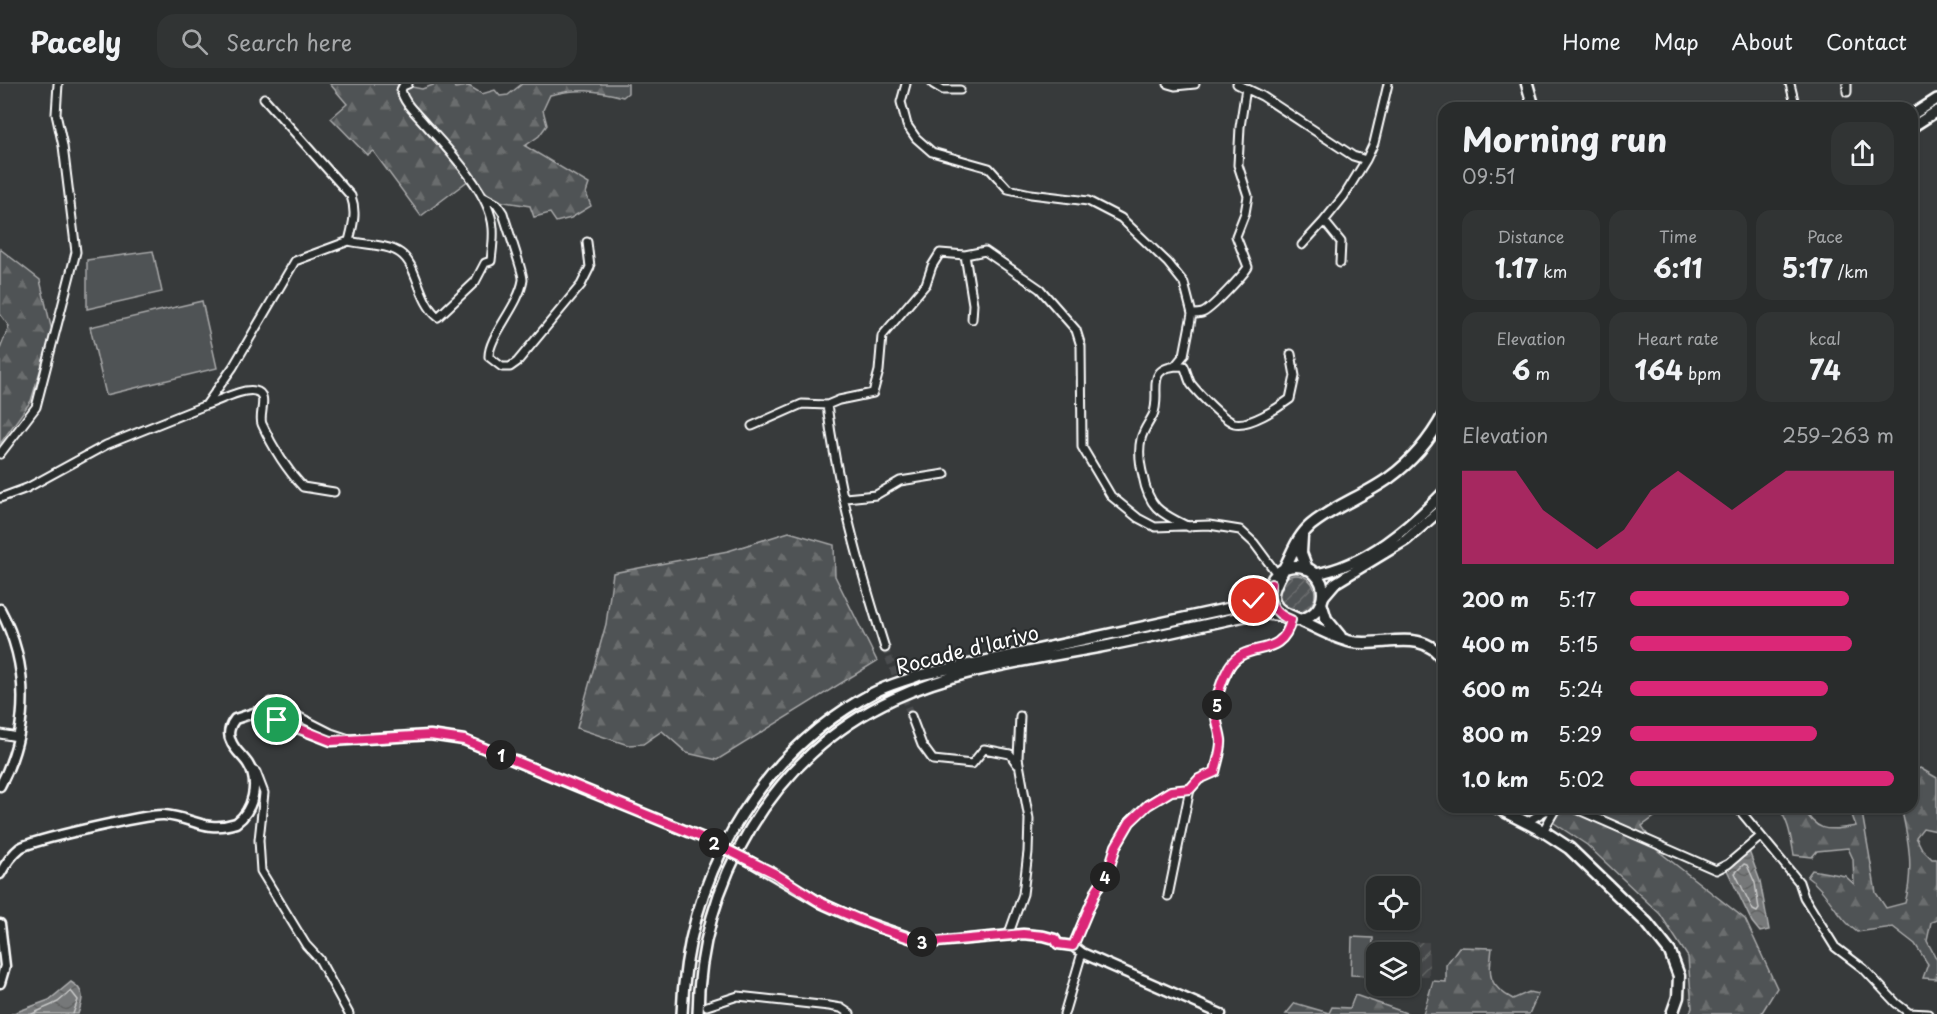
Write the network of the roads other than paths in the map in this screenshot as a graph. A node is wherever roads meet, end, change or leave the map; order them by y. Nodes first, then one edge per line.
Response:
1 (58, 84) edge
2 (408, 84) edge
3 (906, 84) edge
4 (933, 84) edge
5 (1168, 84) edge
6 (1195, 84) edge
7 (1238, 84) edge
8 (1388, 84) edge
9 (1527, 84) edge
10 (1790, 84) edge
11 (1246, 88) junction
12 (960, 90) dead end
13 (264, 98) dead end
14 (1937, 99) edge
15 (1532, 102) edge
16 (1795, 102) edge
17 (1918, 111) edge
18 (1937, 111) edge
19 (1918, 123) edge
20 (1366, 160) junction
21 (482, 196) junction
22 (1324, 221) junction
23 (349, 241) junction
24 (587, 243) dead end
25 (1302, 245) dead end
26 (965, 255) junction
27 (1340, 263) dead end
28 (1192, 314) junction
29 (972, 319) dead end
30 (1291, 354) dead end
31 (1175, 366) junction
32 (206, 405) junction
33 (827, 405) junction
34 (1438, 425) edge
35 (752, 426) dead end
36 (0, 454) edge
37 (945, 474) dead end
38 (334, 492) dead end
39 (1438, 497) edge
40 (0, 498) edge
41 (845, 498) junction
42 (1438, 512) edge
43 (1190, 527) junction
44 (1302, 535) junction
45 (1311, 571) junction
46 (1281, 572) junction
47 (1271, 584) junction
48 (1322, 600) junction
49 (0, 609) edge
50 (1291, 619) junction
51 (1342, 638) junction
52 (885, 648) tunnel mouth
53 (1438, 654) edge
54 (270, 702) dead end
55 (910, 716) tunnel mouth
56 (1020, 716) dead end
57 (0, 734) edge
58 (18, 737) junction
59 (354, 742) junction
60 (252, 770) junction
61 (1021, 772) junction
62 (0, 786) edge
63 (1190, 789) junction
64 (1509, 813) edge
65 (1542, 813) edge
66 (1553, 813) edge
67 (1586, 813) edge
68 (1742, 813) edge
69 (1527, 822) junction
70 (1543, 831) junction
71 (1760, 837) junction
72 (0, 874) edge
73 (1168, 896) dead end
74 (0, 924) edge
75 (1008, 936) junction
76 (1073, 946) junction
77 (1082, 953) junction
78 (0, 983) edge
79 (707, 1006) dead end
80 (349, 1014) edge
81 (682, 1014) edge
82 (698, 1014) edge
83 (850, 1014) edge
84 (1064, 1014) edge
85 (1221, 1014) edge
86 (1672, 1014) edge
87 (1928, 1014) edge

1 - 36 street
2 - 21 street
3 - 28 street
4 - 12 street
5 - 6 street
7 - 11 street
8 - 20 street
9 - 15 main road
10 - 16 street
11 - 20 street
11 - 28 street
13 - 23 street
14 - 17 main road
18 - 19 main road
20 - 22 street
21 - 23 street
21 - 24 street
22 - 25 street
22 - 27 street
23 - 32 street
26 - 29 street
26 - 33 street
26 - 43 street
28 - 31 street
30 - 31 street
31 - 43 street
32 - 38 street
32 - 40 street
33 - 35 street
33 - 41 street
34 - 44 main road
37 - 41 street
39 - 45 main road
41 - 52 street
42 - 48 main road
43 - 46 street
44 - 45 main road
44 - 46 main road
45 - 46 main road
45 - 48 main road
46 - 47 main road
46 - 50 main road
47 - 50 main road
47 - 81 main road, Rocade d'Iarivo
48 - 50 main road
48 - 51 main road
49 - 58 street
50 - 51 main road
50 - 63 street
50 - 82 main road, Rocade d'Iarivo
51 - 53 main road
54 - 59 street
55 - 61 street
56 - 61 street
57 - 58 street
58 - 62 street
59 - 60 street
59 - 75 street, bridge
60 - 72 street
60 - 80 street
61 - 75 street
63 - 73 street
63 - 76 street
64 - 69 main road
65 - 69 street
66 - 70 street
67 - 71 street
68 - 71 street
69 - 70 main road
70 - 86 main road
71 - 87 street
74 - 78 street
75 - 76 street
76 - 77 street
77 - 84 street
77 - 85 street
79 - 83 street

